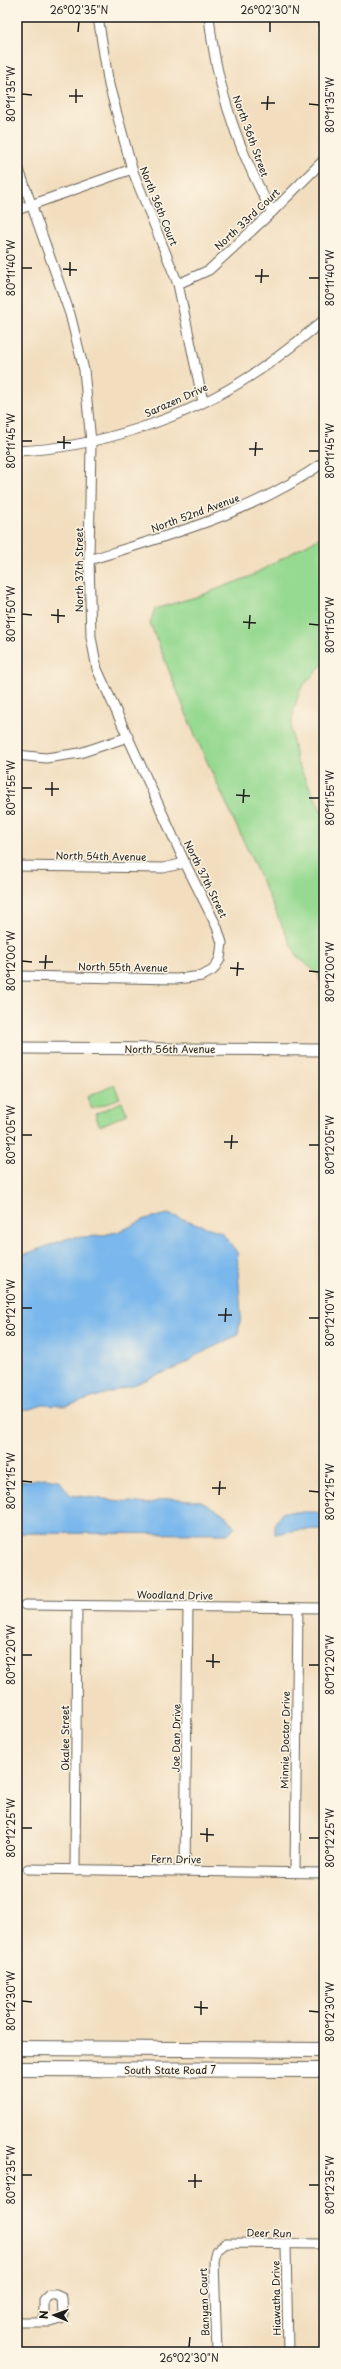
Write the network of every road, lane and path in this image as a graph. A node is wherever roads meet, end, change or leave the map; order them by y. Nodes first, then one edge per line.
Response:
1 (98, 17) edge
2 (209, 17) edge
3 (322, 17) edge
4 (324, 24) edge
5 (324, 160) edge
6 (17, 164) edge
7 (132, 169) junction
8 (30, 205) junction
9 (17, 210) edge
10 (272, 212) junction
11 (178, 284) junction
12 (324, 320) edge
13 (203, 402) junction
14 (92, 442) junction
15 (17, 451) edge
16 (324, 462) edge
17 (89, 560) junction
18 (128, 737) junction
19 (17, 755) edge
20 (185, 863) junction
21 (17, 866) edge
22 (220, 959) joint
23 (17, 976) edge
24 (17, 1048) edge
25 (324, 1050) edge
26 (25, 1604) dead end
27 (77, 1606) junction
28 (188, 1606) junction
29 (298, 1608) junction
30 (324, 1608) edge
31 (28, 1869) dead end
32 (75, 1870) junction
33 (185, 1870) junction
34 (294, 1872) junction
35 (324, 1873) edge
36 (17, 2048) edge
37 (32, 2048) junction
38 (226, 2050) junction
39 (324, 2050) edge
40 (17, 2058) edge
41 (17, 2069) edge
42 (203, 2070) junction
43 (324, 2070) edge
44 (286, 2244) junction
45 (324, 2244) edge
46 (216, 2251) joint
47 (17, 2322) edge
48 (44, 2322) dead end
49 (217, 2352) edge
50 (288, 2352) edge

1 - 7 street, North 36th Court
2 - 10 street, North 36th Street
3 - 4 street
5 - 10 street, North 33rd Court
6 - 8 street, North 37th Street
7 - 8 street
7 - 11 street, North 36th Court
8 - 9 street
8 - 14 street, North 37th Street
10 - 11 street, North 33rd Court
11 - 13 street, North 36th Court
12 - 13 street, Sarazen Drive
13 - 14 street, Sarazen Drive
14 - 15 street, Sarazen Drive
14 - 17 street, North 37th Street
16 - 17 street, North 52nd Avenue
17 - 18 street, North 37th Street
18 - 19 street
18 - 20 street, North 37th Street
20 - 21 street, North 54th Avenue
20 - 22 street, North 37th Street
22 - 23 street, North 55th Avenue
24 - 25 street, North 56th Avenue
26 - 27 street, Woodland Drive
27 - 28 street, Woodland Drive
27 - 32 street, Okalee Street
28 - 29 street, Woodland Drive
28 - 33 street, Joe Dan Drive
29 - 30 street, Woodland Drive
29 - 34 street, Minnie Doctor Drive
31 - 32 street, Fern Drive
32 - 33 street, Fern Drive
33 - 34 street, Fern Drive
34 - 35 street, Fern Drive
36 - 37 main road, South State Road 7
37 - 38 main road, South State Road 7
37 - 40 main road
38 - 39 main road, South State Road 7
38 - 42 main road
41 - 42 main road, South State Road 7
42 - 43 main road, South State Road 7
44 - 45 street, Deer Run
44 - 46 street, Deer Run
44 - 50 street, Hiawatha Drive
46 - 49 street, Banyan Court
47 - 48 street

